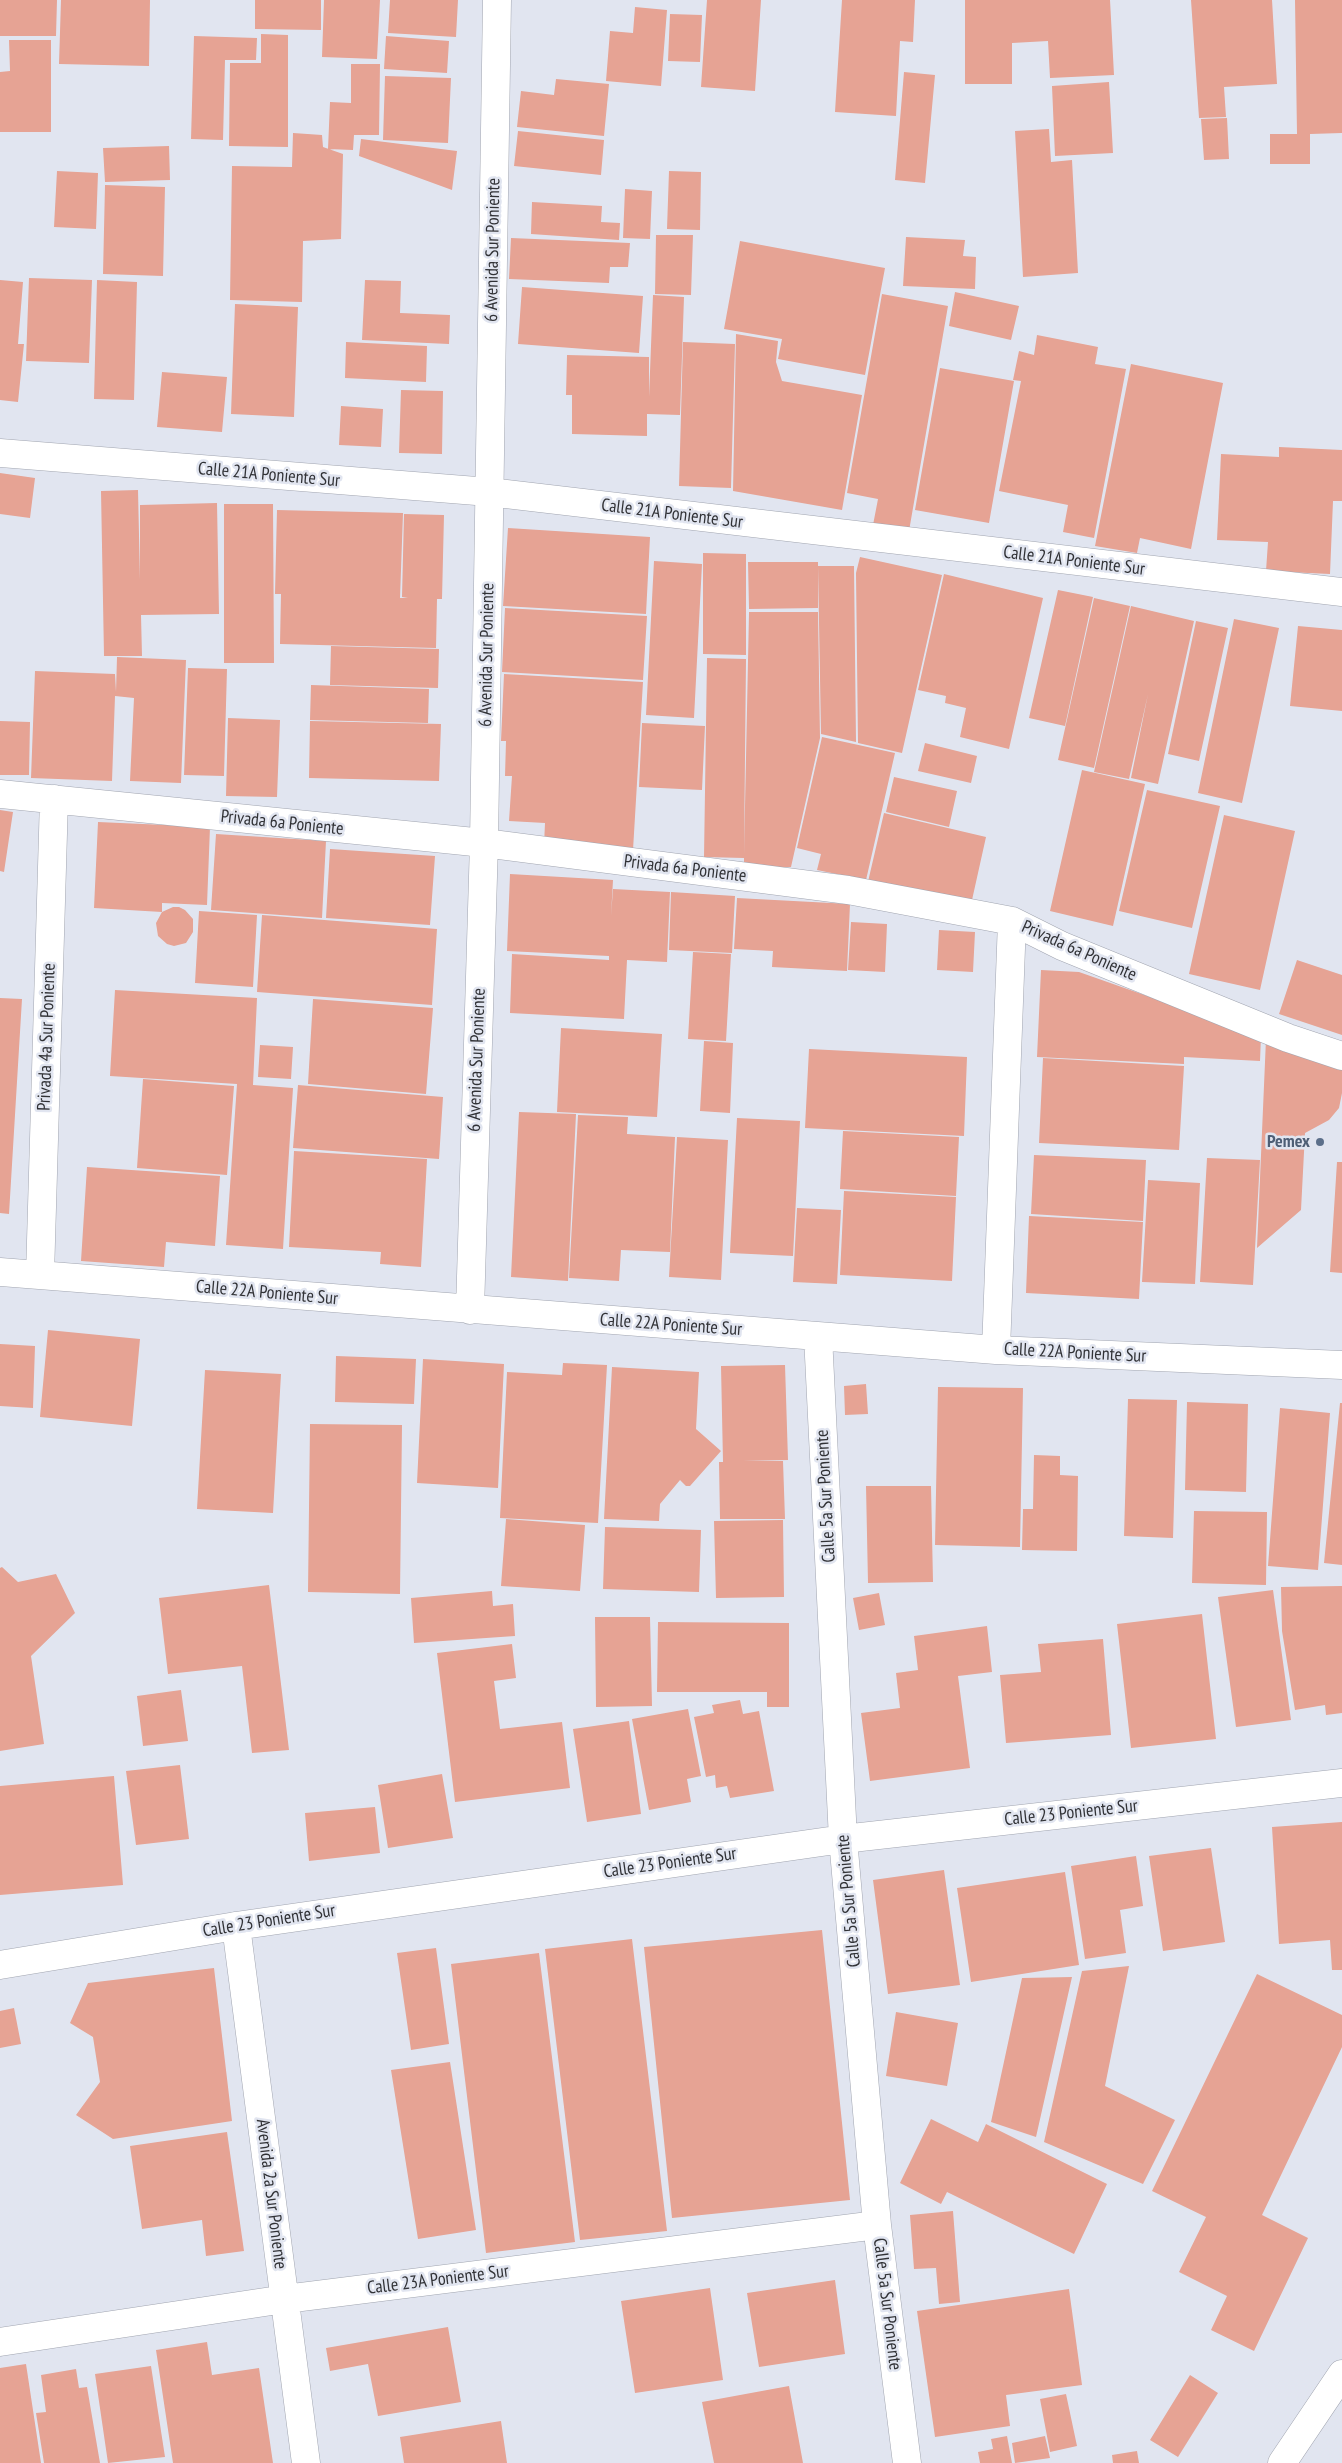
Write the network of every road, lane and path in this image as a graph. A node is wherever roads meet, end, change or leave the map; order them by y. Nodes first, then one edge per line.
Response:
1 (497, 0) edge
2 (0, 453) edge
3 (489, 492) junction
4 (1342, 592) edge
5 (0, 794) edge
6 (54, 799) junction
7 (484, 843) junction
8 (1012, 920) junction
9 (1342, 1056) edge
10 (0, 1272) edge
11 (40, 1275) junction
12 (470, 1310) junction
13 (818, 1336) junction
14 (996, 1350) junction
15 (1342, 1365) edge
16 (1342, 1784) edge
17 (843, 1838) junction
18 (236, 1926) junction
19 (0, 1964) edge
20 (877, 2225) junction
21 (285, 2299) junction
22 (0, 2342) edge
23 (1342, 2374) edge
24 (306, 2463) edge
25 (907, 2463) edge
26 (1282, 2463) edge

1 - 3 street, 6 Avenida Sur Poniente
2 - 3 street, Calle 21A Poniente Sur
3 - 4 street, Calle 21A Poniente Sur
3 - 7 street, 6 Avenida Sur Poniente
5 - 6 street, Privada 6a Poniente
6 - 7 street, Privada 6a Poniente
6 - 11 street, Privada 4a Sur Poniente
7 - 8 street, Privada 6a Poniente
7 - 12 street, 6 Avenida Sur Poniente
8 - 9 street, Privada 6a Poniente
8 - 14 street
10 - 11 street, Calle 22A Poniente Sur
11 - 12 street, Calle 22A Poniente Sur
12 - 13 street, Calle 22A Poniente Sur
13 - 14 street, Calle 22A Poniente Sur
13 - 17 street, Calle 5a Sur Poniente
14 - 15 street, Calle 22A Poniente Sur
16 - 17 street, Calle 23 Poniente Sur
17 - 18 street, Calle 23 Poniente Sur
17 - 20 street, Calle 5a Sur Poniente
18 - 19 street, Calle 23 Poniente Sur
18 - 21 street, Avenida 2a Sur Poniente
20 - 21 street, Calle 23A Poniente Sur
20 - 25 street, Calle 5a Sur Poniente
21 - 22 street, Calle 23A Poniente Sur
21 - 24 street, Avenida 2a Sur Poniente
23 - 26 street

